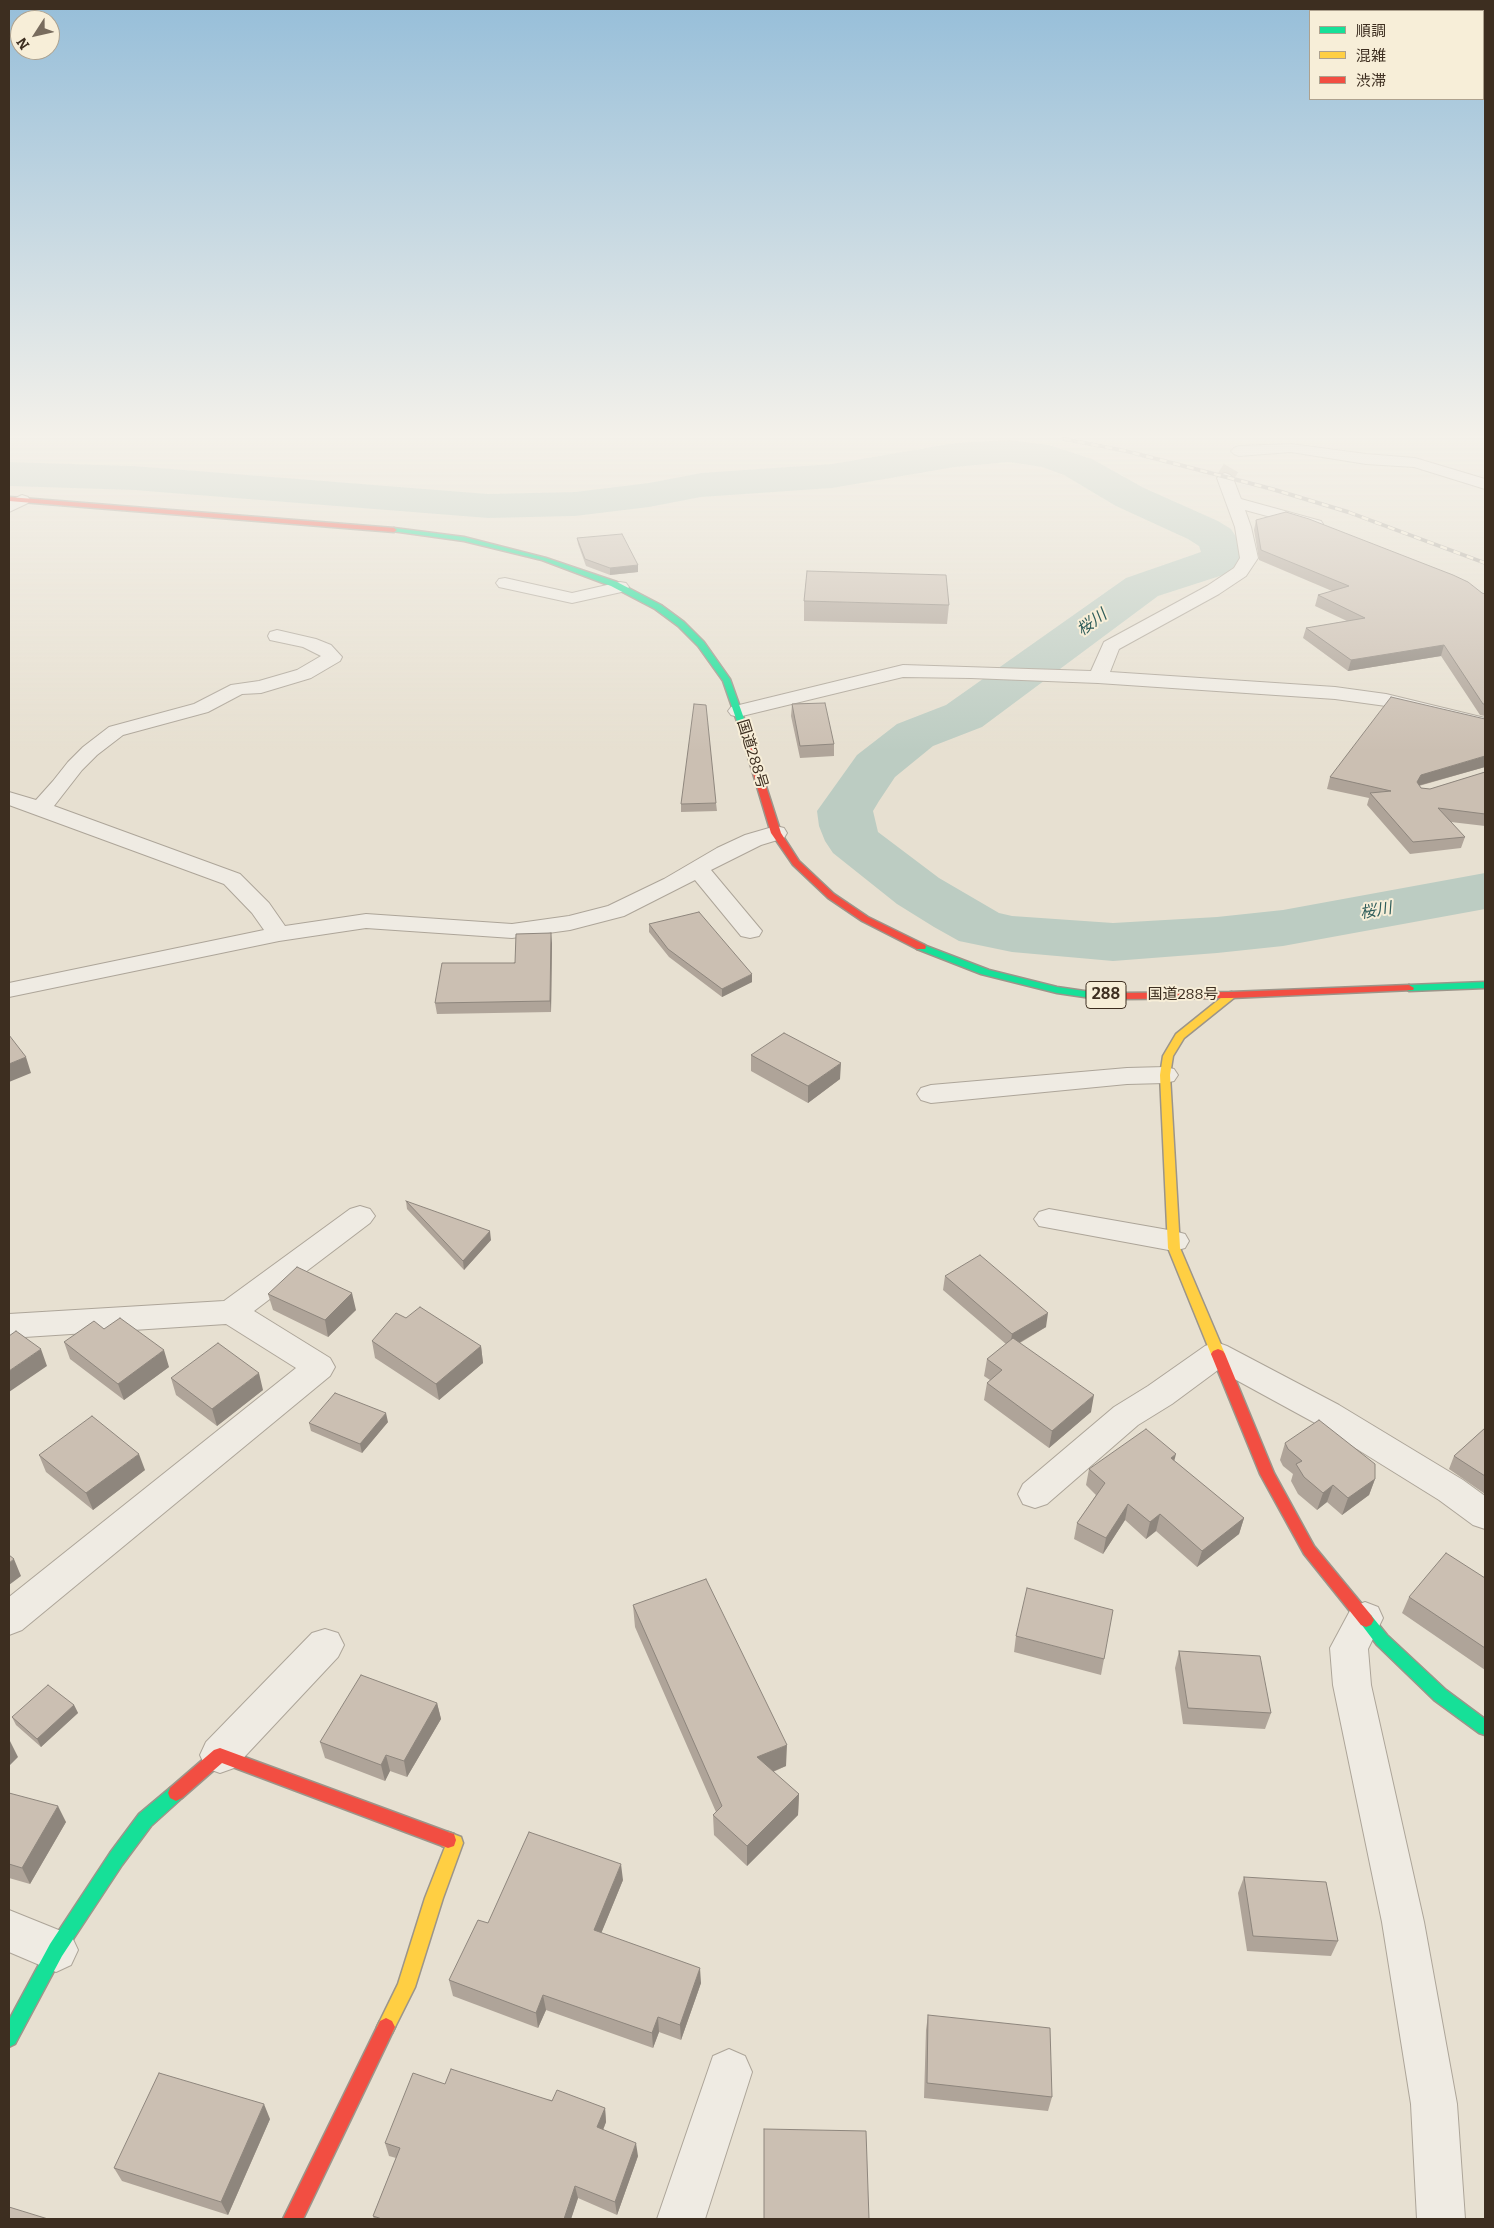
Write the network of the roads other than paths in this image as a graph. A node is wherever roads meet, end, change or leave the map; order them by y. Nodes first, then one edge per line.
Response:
1 (480, 543) edge
2 (1246, 543) edge
3 (505, 584) dead end
4 (620, 587) junction
5 (277, 636) dead end
6 (1095, 677) junction
7 (738, 711) junction
8 (1485, 724) edge
9 (9, 798) edge
10 (40, 809) junction
11 (776, 833) junction
12 (698, 869) junction
13 (750, 931) dead end
14 (278, 934) junction
15 (1485, 985) edge
16 (9, 990) edge
17 (1231, 994) junction
18 (1165, 1075) junction
19 (931, 1094) dead end
20 (360, 1216) dead end
21 (1049, 1219) dead end
22 (1174, 1241) junction
23 (231, 1312) junction
24 (9, 1326) edge
25 (1216, 1354) junction
26 (1036, 1494) dead end
27 (1485, 1515) edge
28 (1364, 1618) junction
29 (9, 1619) edge
30 (325, 1645) dead end
31 (1485, 1728) edge
32 (220, 1755) junction
33 (9, 1931) edge
34 (56, 1950) junction
35 (9, 2038) edge
36 (729, 2072) dead end
37 (293, 2219) edge
38 (682, 2219) edge
39 (1441, 2219) edge

1 - 4 main road, 国道288号 / 288
2 - 6 street
3 - 4 street
4 - 7 main road, 国道288号 / 288
5 - 10 street
6 - 7 street
6 - 8 street
7 - 11 main road, 国道288号 / 288
9 - 10 street
10 - 14 street
11 - 12 street
11 - 17 main road, 国道288号 / 288
12 - 13 street
12 - 14 street
14 - 16 street
15 - 17 main road, 国道288号 / 288
17 - 18 main road
18 - 19 street
18 - 22 main road
20 - 23 street
21 - 22 street
22 - 25 main road
23 - 24 street
23 - 29 street
25 - 26 street
25 - 27 street
25 - 28 main road
28 - 31 main road
28 - 39 street
30 - 32 street
32 - 34 main road
32 - 37 main road
33 - 34 street
34 - 35 main road
36 - 38 street

